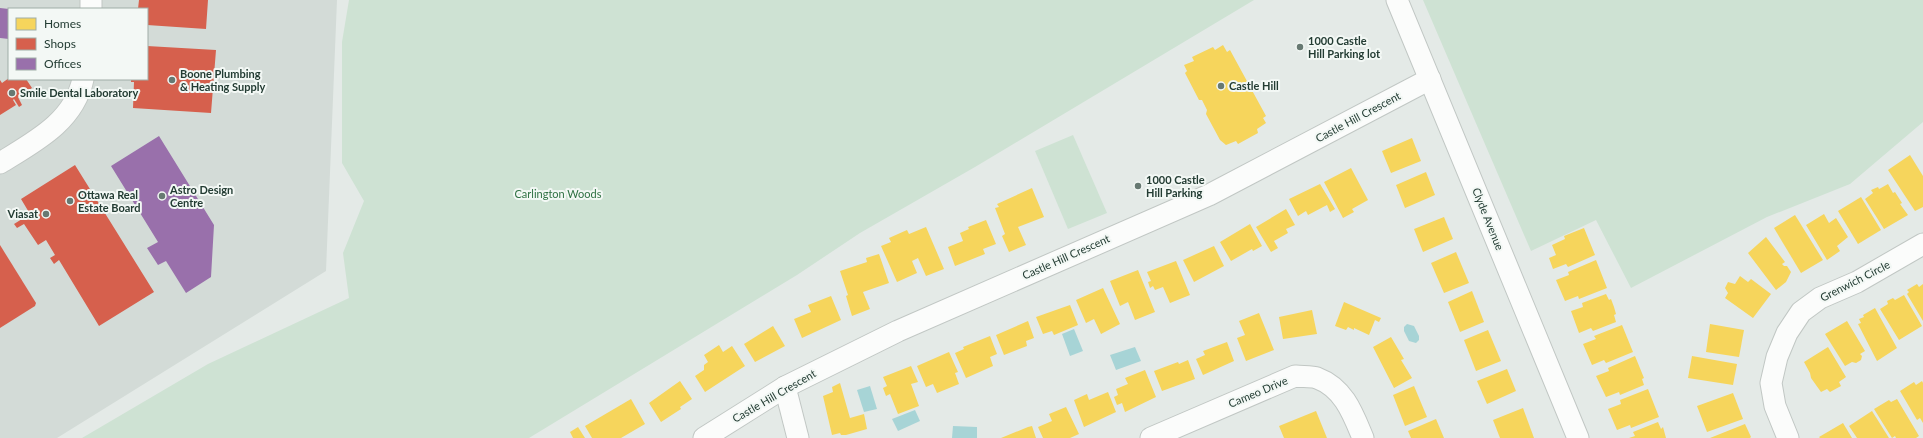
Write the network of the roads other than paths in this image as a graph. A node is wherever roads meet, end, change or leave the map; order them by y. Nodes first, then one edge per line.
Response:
1 (1397, 0) edge
2 (1430, 79) junction
3 (83, 80) edge
4 (0, 163) edge
5 (1923, 244) edge
6 (785, 387) junction
7 (704, 438) edge
8 (798, 438) edge
9 (1150, 438) edge
10 (1363, 438) edge
11 (1578, 438) edge
12 (1788, 438) edge

1 - 2 street, Clyde Avenue
2 - 6 street, Castle Hill Crescent
2 - 11 street, Clyde Avenue
3 - 4 street
5 - 12 street, Grenwich Circle
6 - 7 street, Castle Hill Crescent
6 - 8 street
9 - 10 street, Cameo Drive

